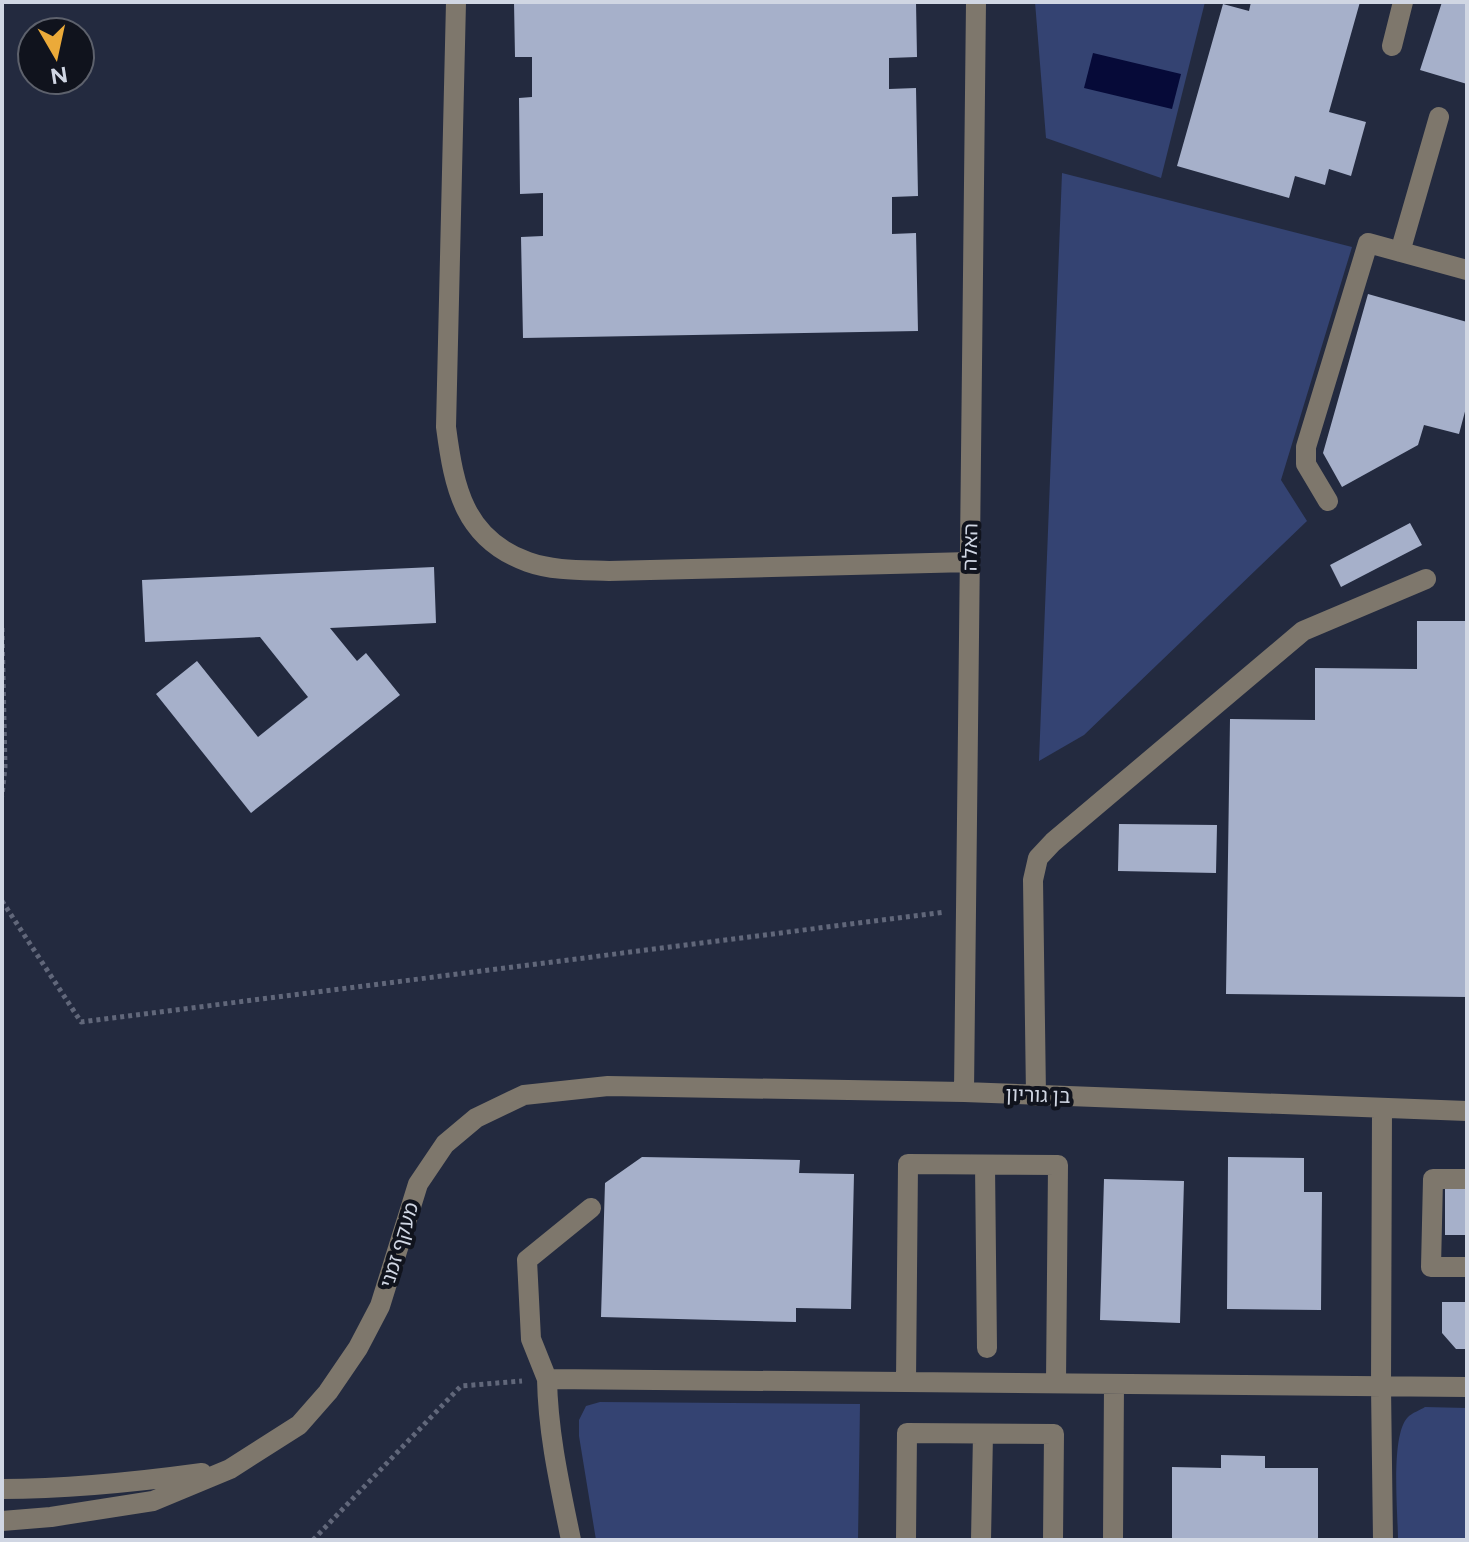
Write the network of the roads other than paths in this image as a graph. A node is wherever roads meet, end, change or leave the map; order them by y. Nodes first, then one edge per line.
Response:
1 (456, 2) edge
2 (976, 2) edge
3 (1403, 2) edge
4 (1392, 46) dead end
5 (1439, 117) dead end
6 (1400, 252) junction
7 (1467, 270) edge
8 (1328, 501) dead end
9 (970, 562) junction
10 (1426, 579) dead end
11 (608, 1086) joint
12 (964, 1092) junction
13 (1036, 1096) junction
14 (1382, 1108) junction
15 (1467, 1111) edge
16 (985, 1165) junction
17 (1467, 1179) edge
18 (591, 1208) dead end
19 (1467, 1267) edge
20 (987, 1348) dead end
21 (547, 1379) junction
22 (906, 1382) junction
23 (1056, 1383) junction
24 (1114, 1384) junction
25 (1381, 1387) junction
26 (1467, 1387) edge
27 (983, 1434) junction
28 (230, 1469) junction
29 (2, 1489) edge
30 (2, 1521) edge
31 (571, 1540) edge
32 (906, 1540) edge
33 (981, 1540) edge
34 (1053, 1540) edge
35 (1113, 1540) edge
36 (1383, 1540) edge

1 - 9 street
2 - 9 street, האלה
3 - 4 street
5 - 6 street
6 - 7 street
6 - 8 street
9 - 12 street, האלה
10 - 13 street
11 - 12 street, בן גוריון
11 - 28 street, מעקף זמני
12 - 13 street, בן גוריון
13 - 14 street, בן גוריון
14 - 15 street, בן גוריון
14 - 25 street
16 - 20 street
16 - 22 street
16 - 23 street
17 - 19 street
18 - 21 street
21 - 22 street
21 - 31 street
22 - 23 street
23 - 24 street
24 - 25 street
24 - 35 street
25 - 26 street
25 - 36 street
27 - 32 street
27 - 33 street
27 - 34 street
28 - 29 street, מעקף זמני
28 - 30 street, מעקף זמני

